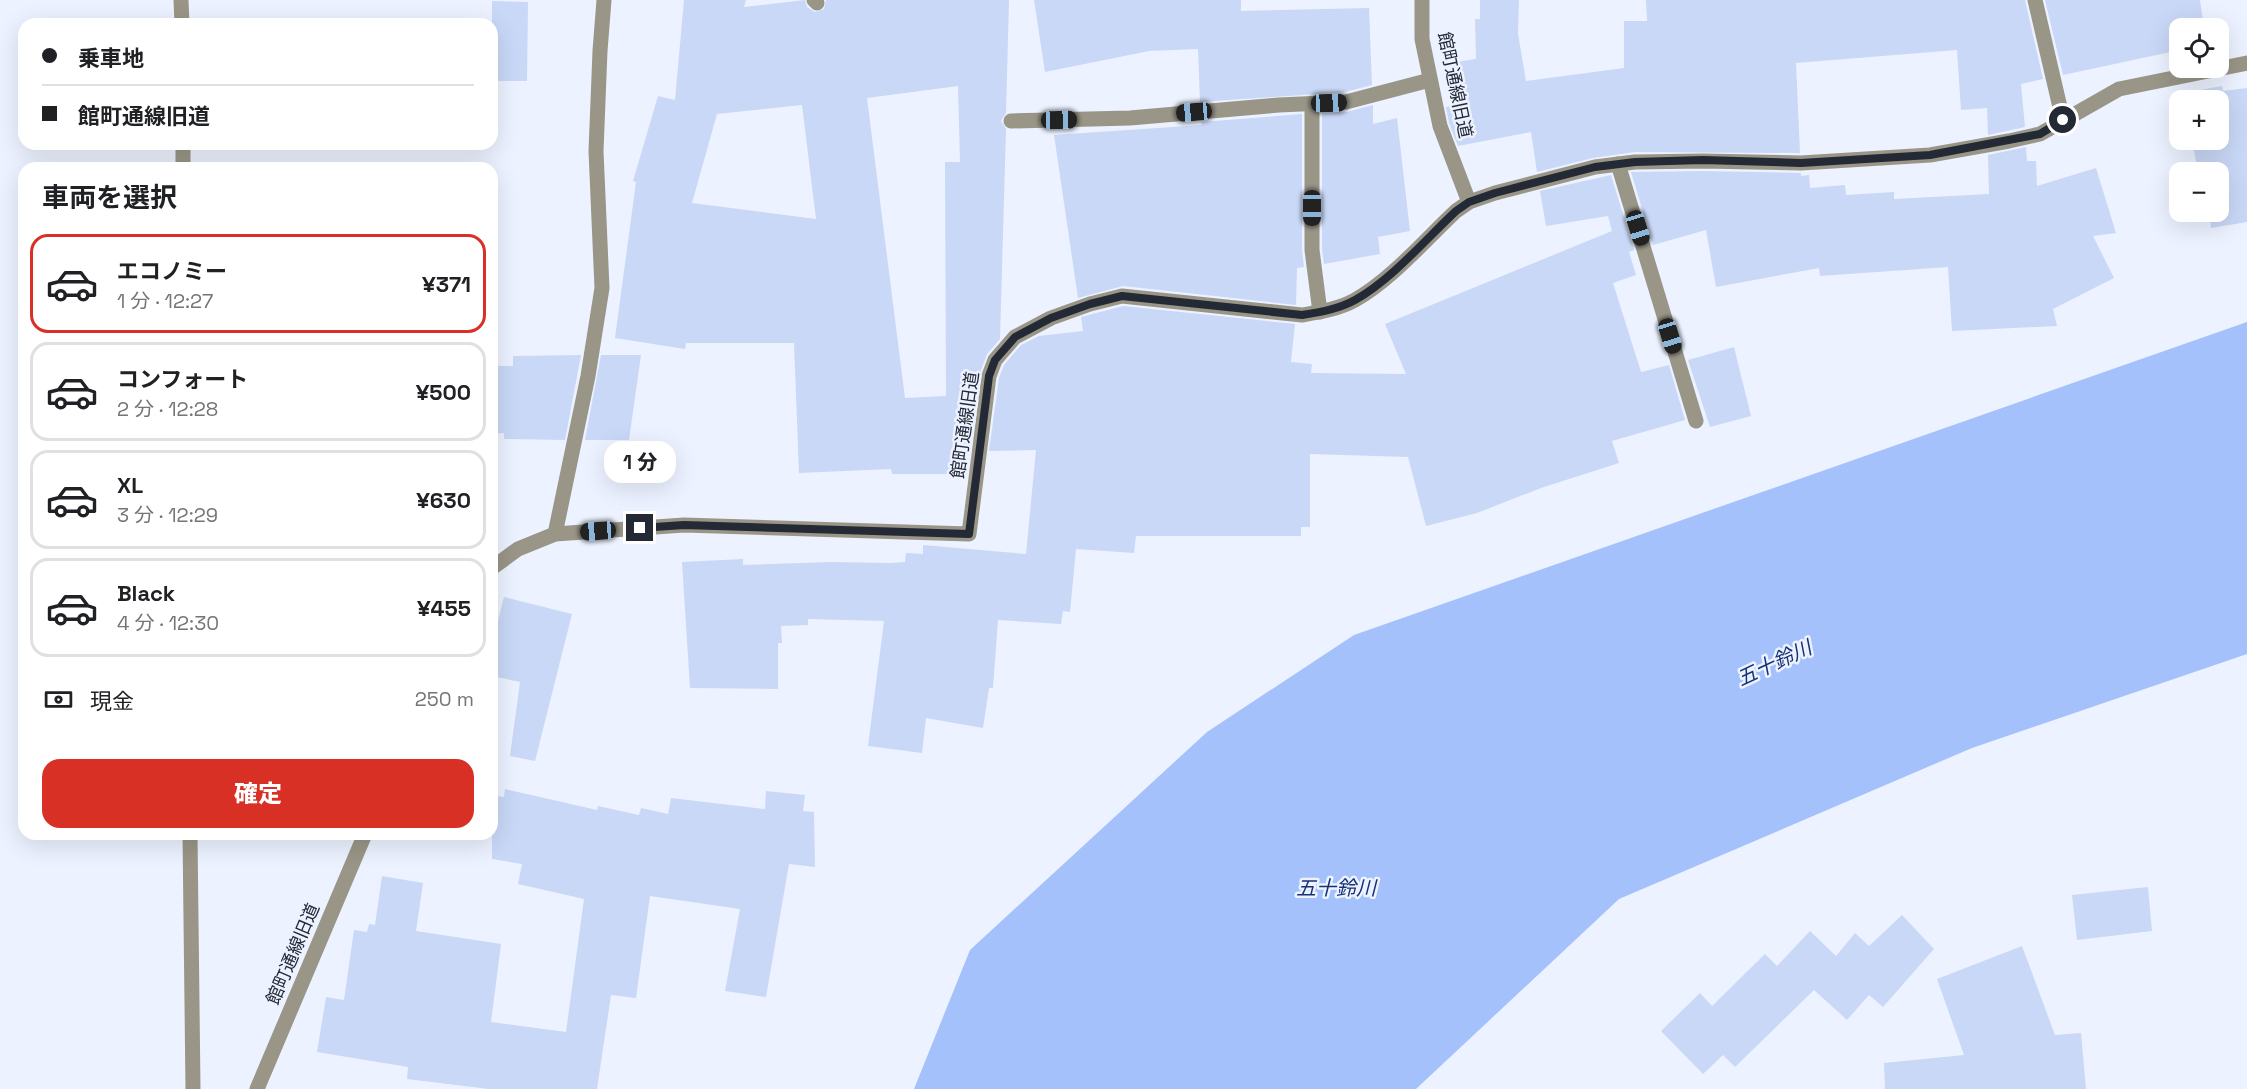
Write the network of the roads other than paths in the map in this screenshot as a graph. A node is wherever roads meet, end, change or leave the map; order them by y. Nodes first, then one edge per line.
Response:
1 (181, 0) edge
2 (604, 0) edge
3 (1422, 0) edge
4 (2035, 0) edge
5 (182, 18) edge
6 (2247, 63) edge
7 (1430, 80) junction
8 (1312, 104) junction
9 (2063, 120) junction
10 (1011, 121) dead end
11 (1618, 164) junction
12 (1469, 202) junction
13 (1320, 312) junction
14 (1696, 421) dead end
15 (555, 534) junction
16 (498, 564) edge
17 (190, 840) edge
18 (362, 840) edge
19 (193, 1089) edge
20 (257, 1089) edge

1 - 5 street
2 - 15 street
3 - 7 street, 館町通線旧道
4 - 9 street
6 - 9 street
7 - 8 street
7 - 12 street, 館町通線旧道
8 - 10 street
8 - 13 street
9 - 11 street
11 - 12 street
11 - 14 street
12 - 13 street, 館町通線旧道
13 - 15 street, 館町通線旧道
15 - 16 street, 館町通線旧道
17 - 19 street
18 - 20 street, 館町通線旧道

